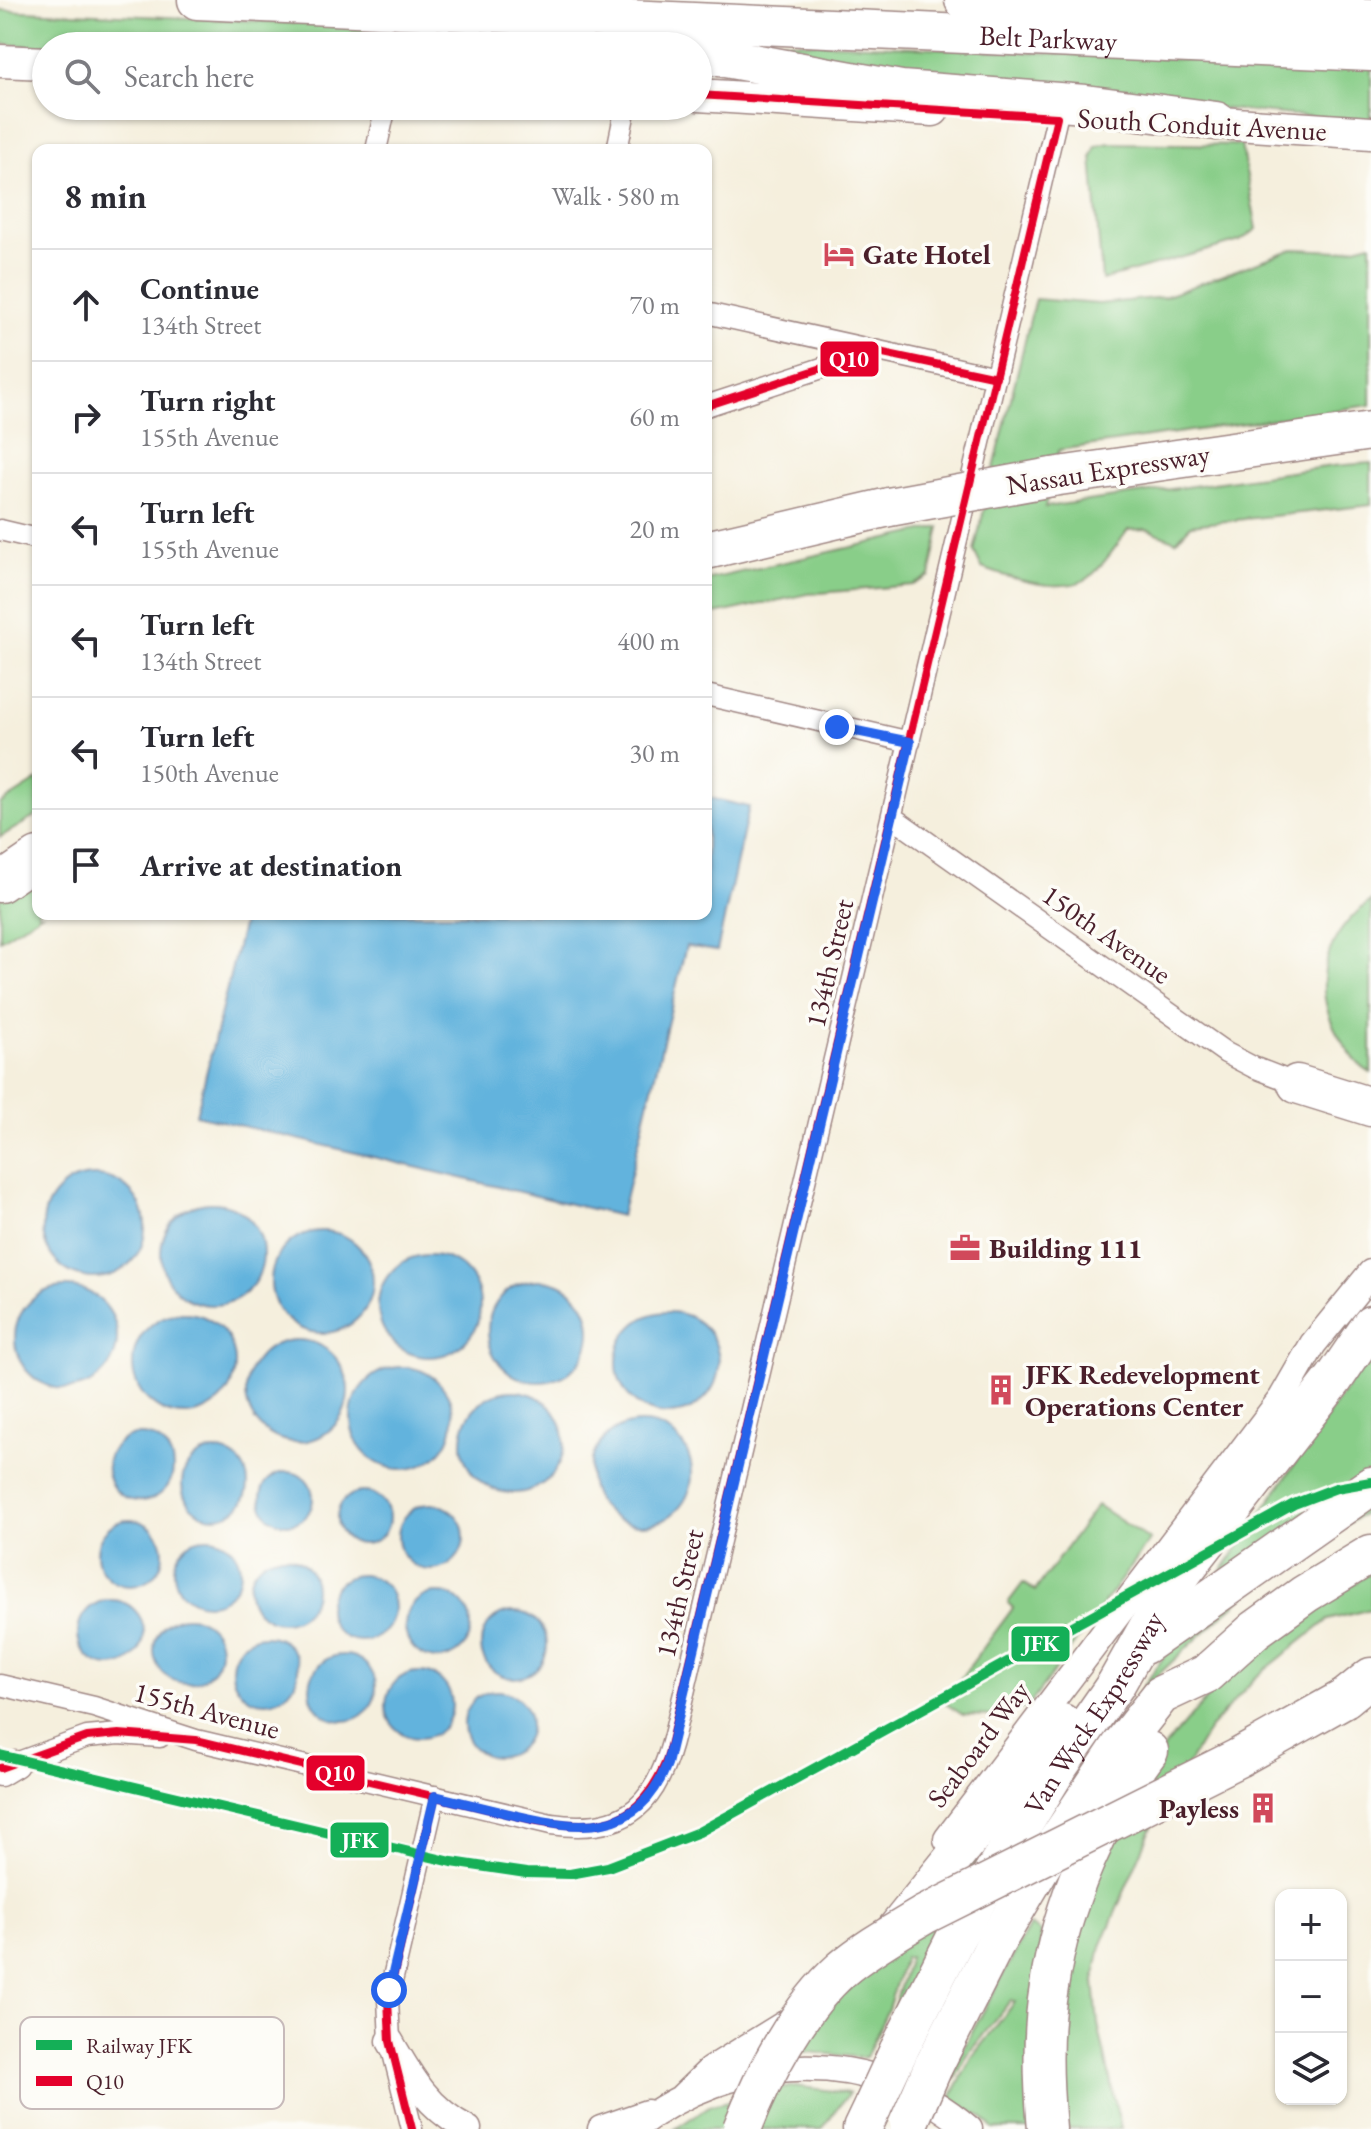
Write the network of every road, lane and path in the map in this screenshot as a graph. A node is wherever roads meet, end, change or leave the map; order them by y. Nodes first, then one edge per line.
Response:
1 (197, 0) edge
2 (964, 0) edge
3 (467, 12) junction
4 (1371, 18) edge
5 (582, 32) edge
6 (1371, 52) edge
7 (712, 56) edge
8 (0, 61) edge
9 (32, 62) edge
10 (712, 96) edge
11 (1057, 117) junction
12 (383, 120) edge
13 (623, 120) edge
14 (1216, 121) junction
15 (1371, 133) edge
16 (377, 144) edge
17 (618, 144) edge
18 (712, 314) edge
19 (874, 351) junction
20 (996, 377) junction
21 (712, 404) edge
22 (1371, 431) edge
23 (1371, 453) edge
24 (1119, 466) junction
25 (0, 530) edge
26 (32, 538) edge
27 (712, 549) edge
28 (712, 696) edge
29 (910, 742) junction
30 (892, 817) junction
31 (32, 836) edge
32 (0, 855) edge
33 (32, 861) edge
34 (0, 883) edge
35 (1297, 1084) junction
36 (1371, 1096) edge
37 (1371, 1107) edge
38 (1371, 1273) edge
39 (1371, 1325) edge
40 (1371, 1486) edge
41 (1371, 1554) edge
42 (1169, 1590) junction
43 (1136, 1650) junction
44 (1206, 1674) junction
45 (0, 1685) edge
46 (1358, 1688) edge
47 (196, 1740) junction
48 (5, 1769) edge
49 (435, 1796) junction
50 (633, 1811) joint
51 (833, 1989) junction
52 (390, 2041) junction
53 (673, 2102) junction
54 (868, 2118) edge
55 (907, 2126) edge
56 (412, 2129) edge
57 (468, 2129) edge
58 (601, 2129) edge
59 (633, 2129) edge
60 (742, 2129) edge
61 (969, 2129) edge
62 (1047, 2129) edge

1 - 3 highway, Belt Parkway
2 - 4 highway, Belt Parkway
3 - 5 highway
3 - 6 highway, Belt Parkway
7 - 14 highway
8 - 9 main road
10 - 11 main road, South Conduit Avenue
11 - 14 main road, South Conduit Avenue
11 - 20 street, 134th Street
12 - 16 street
13 - 17 street
14 - 15 main road, South Conduit Avenue
18 - 19 street
19 - 20 street
19 - 21 street
20 - 29 street, 134th Street
22 - 24 highway, Nassau Expressway
23 - 24 highway
24 - 27 highway, Nassau Expressway, bridge
25 - 26 street
28 - 29 street
29 - 30 street, 134th Street
30 - 35 street, 150th Avenue
30 - 50 street, 134th Street
31 - 32 highway
33 - 34 highway
35 - 36 highway
35 - 37 highway
38 - 51 street, Seaboard Way
39 - 42 highway, Van Wyck Expressway
40 - 43 highway
41 - 44 highway, Van Wyck Expressway
42 - 43 highway, Van Wyck Expressway
42 - 51 highway
43 - 54 highway, Van Wyck Expressway, bridge
44 - 55 highway, Van Wyck Expressway, bridge
44 - 62 highway
45 - 47 street, 155th Avenue
46 - 60 highway, bridge
47 - 48 street
47 - 49 street, 155th Avenue
49 - 50 street, 155th Avenue
49 - 52 street
51 - 53 street, Seaboard Way
52 - 56 street
52 - 57 street
53 - 58 street
53 - 59 street
53 - 61 street

